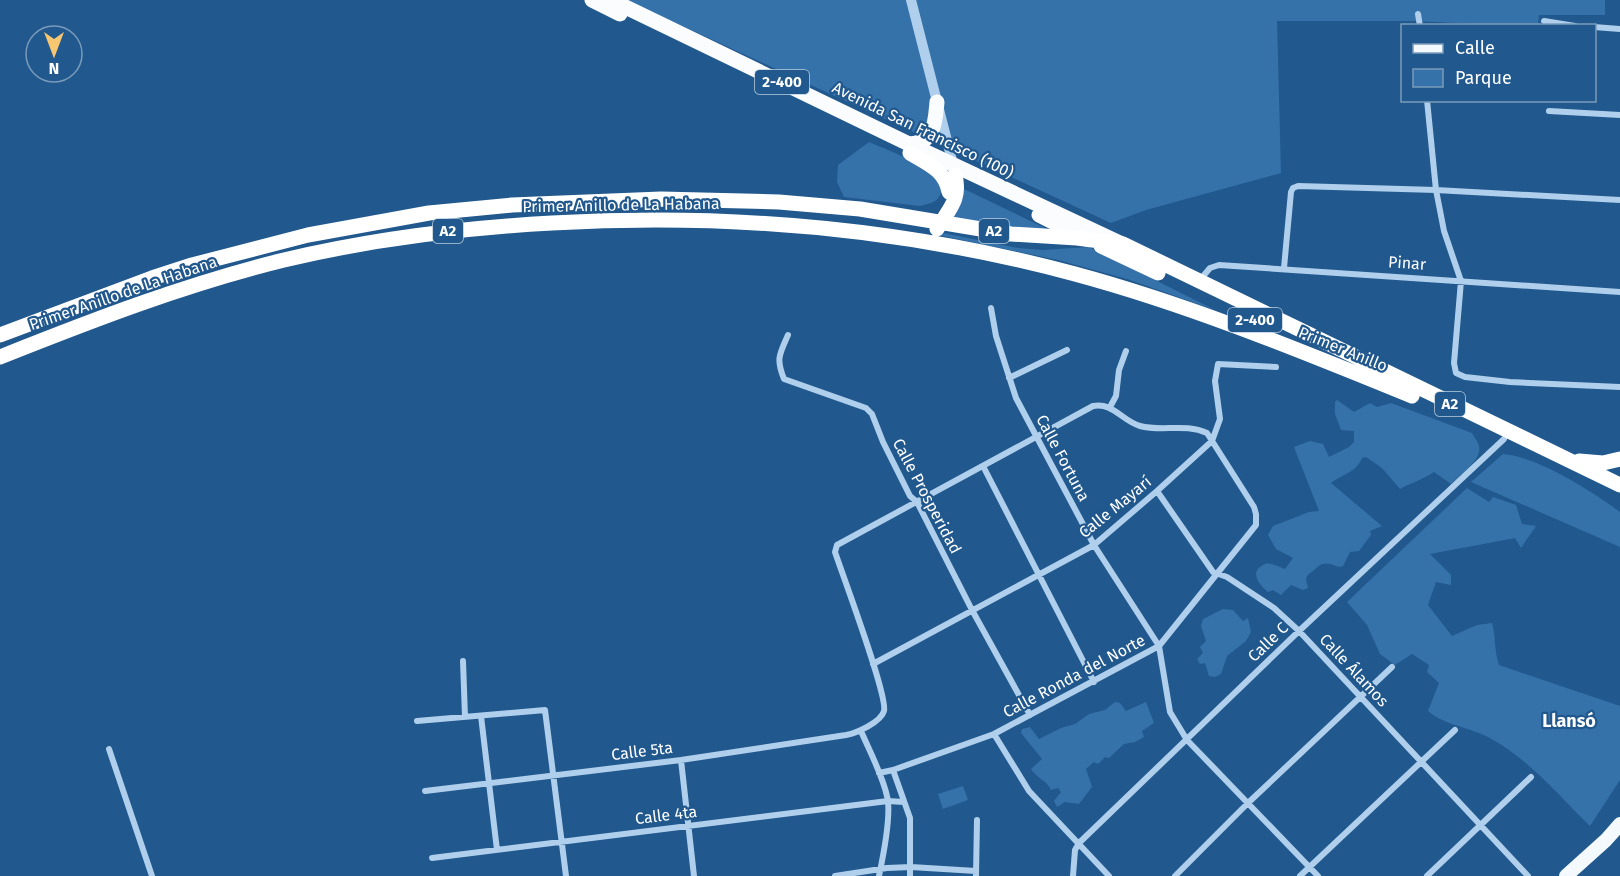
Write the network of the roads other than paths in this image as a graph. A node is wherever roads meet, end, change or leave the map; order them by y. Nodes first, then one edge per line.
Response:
1 (591, 0) edge
2 (611, 0) edge
3 (911, 0) edge
4 (1418, 14) dead end
5 (1544, 21) dead end
6 (1420, 24) edge
7 (1563, 24) edge
8 (1596, 27) edge
9 (1620, 29) edge
10 (937, 102) junction
11 (1427, 102) edge
12 (1549, 111) dead end
13 (1620, 115) edge
14 (910, 149) junction
15 (954, 170) junction
16 (1436, 190) junction
17 (949, 192) junction
18 (1620, 200) edge
19 (901, 215) junction
20 (941, 222) junction
21 (1087, 239) junction
22 (914, 241) junction
23 (1123, 244) junction
24 (1284, 268) junction
25 (1198, 281) junction
26 (1461, 281) junction
27 (1620, 292) edge
28 (991, 308) dead end
29 (1248, 331) joint
30 (0, 335) edge
31 (788, 335) dead end
32 (1067, 350) dead end
33 (1126, 351) dead end
34 (0, 357) edge
35 (1276, 367) dead end
36 (1009, 378) junction
37 (1620, 387) edge
38 (1423, 400) junction
39 (1110, 407) junction
40 (1036, 436) junction
41 (1504, 439) junction
42 (1212, 441) junction
43 (1563, 458) junction
44 (1620, 459) edge
45 (983, 466) junction
46 (1157, 491) junction
47 (1617, 492) edge
48 (917, 502) junction
49 (1094, 545) junction
50 (1217, 574) junction
51 (1040, 575) junction
52 (972, 610) junction
53 (1299, 631) junction
54 (1159, 646) junction
55 (463, 661) dead end
56 (873, 664) junction
57 (1392, 667) dead end
58 (1094, 682) junction
59 (1360, 697) junction
60 (1030, 715) junction
61 (481, 716) junction
62 (465, 717) junction
63 (417, 722) dead end
64 (1455, 730) dead end
65 (861, 731) junction
66 (994, 734) junction
67 (1187, 740) junction
68 (109, 749) dead end
69 (681, 760) junction
70 (1420, 761) junction
71 (893, 770) junction
72 (879, 772) junction
73 (553, 775) junction
74 (1531, 777) dead end
75 (488, 783) junction
76 (425, 791) dead end
77 (888, 801) junction
78 (904, 802) junction
79 (1248, 803) junction
80 (977, 820) dead end
81 (1620, 824) edge
82 (1480, 825) junction
83 (688, 826) junction
84 (562, 842) junction
85 (1078, 843) junction
86 (497, 850) junction
87 (432, 858) dead end
88 (910, 867) junction
89 (1309, 867) junction
90 (879, 873) edge
91 (976, 873) edge
92 (152, 876) edge
93 (567, 876) edge
94 (694, 876) edge
95 (835, 876) edge
96 (910, 876) edge
97 (1073, 876) edge
98 (1109, 876) edge
99 (1175, 876) edge
100 (1300, 876) edge
101 (1318, 876) edge
102 (1427, 876) edge
103 (1528, 876) edge
104 (1566, 876) edge

1 - 14 highway, Avenida San Francisco (100) / 2-400
2 - 14 highway, Avenida San Francisco (100) / 2-400
3 - 10 street
4 - 6 street
5 - 7 street
8 - 9 street
10 - 14 highway
10 - 15 street
11 - 16 street
12 - 13 street
14 - 15 highway, Avenida San Francisco (100) / 2-400
14 - 17 highway
15 - 17 highway
15 - 20 highway
15 - 21 highway, Avenida San Francisco (100) / 2-400
15 - 23 highway, Avenida San Francisco (100) / 2-400
16 - 18 street
16 - 24 street
16 - 26 street
17 - 19 highway
19 - 20 highway, A2
19 - 30 highway, Primer Anillo de La Habana / A2
20 - 21 highway, A2
20 - 22 highway
21 - 23 highway, A2
21 - 38 highway, 2-400
22 - 29 highway, Primer Anillo de La Habana / A2
22 - 34 highway, Primer Anillo de La Habana / A2
23 - 25 highway, A2
24 - 25 street, Pinar
24 - 26 street, Pinar
25 - 43 highway, A2
26 - 27 street, Pinar
26 - 37 street
28 - 36 street, Calle Fortuna
29 - 38 highway, Primer Anillo / A2
31 - 48 street, Calle Prosperidad
32 - 36 street
33 - 39 street
35 - 42 street
36 - 40 street, Calle Fortuna
38 - 41 highway, A2
39 - 40 street
39 - 42 street
40 - 45 street
40 - 49 street, Calle Fortuna
41 - 47 highway, A2
41 - 53 street, Calle C
42 - 46 street, Calle Mayarí
42 - 50 street, Calle Ronda del Norte
43 - 44 highway
43 - 47 highway, A2
45 - 48 street
45 - 51 street
46 - 49 street, Calle Mayarí
46 - 50 street, Calle Álamos
48 - 52 street, Calle Prosperidad
48 - 56 street
49 - 51 street, Calle Mayarí
49 - 54 street, Calle Fortuna
50 - 53 street, Calle Álamos
50 - 54 street, Calle Ronda del Norte
51 - 52 street, Calle Mayarí
51 - 58 street
52 - 56 street, Calle Mayarí
52 - 60 street, Calle Prosperidad
53 - 59 street, Calle Álamos
53 - 67 street, Calle C
54 - 58 street, Calle Ronda del Norte
54 - 67 street, Calle Fortuna
55 - 62 street
56 - 65 street
57 - 59 street
58 - 60 street, Calle Ronda del Norte
59 - 70 street, Calle Álamos
59 - 79 street
60 - 66 street, Calle Ronda del Norte
61 - 62 street
61 - 73 street
61 - 75 street
62 - 63 street
64 - 70 street
65 - 69 street, Calle 5ta
65 - 72 street
66 - 71 street, Calle Ronda del Norte
66 - 85 street
67 - 79 street, Calle Fortuna
67 - 85 street, Calle C
68 - 92 street
69 - 73 street, Calle 5ta
69 - 83 street
70 - 82 street, Calle Álamos
70 - 89 street
71 - 72 street, Calle Ronda del Norte
71 - 78 street
72 - 77 street
73 - 75 street, Calle 5ta
73 - 84 street
74 - 82 street
75 - 76 street, Calle 5ta
75 - 86 street
77 - 78 street, Calle 4ta
77 - 83 street, Calle 4ta
77 - 90 street
78 - 88 street
79 - 89 street, Calle Fortuna
79 - 99 street
80 - 91 street
81 - 104 main road
82 - 102 street
82 - 103 street, Calle Álamos
83 - 84 street, Calle 4ta
83 - 94 street
84 - 86 street, Calle 4ta
84 - 93 street
85 - 97 street
85 - 98 street
86 - 87 street, Calle 4ta
88 - 90 street
88 - 91 street
88 - 96 street
89 - 100 street
89 - 101 street, Calle Fortuna
90 - 95 street

